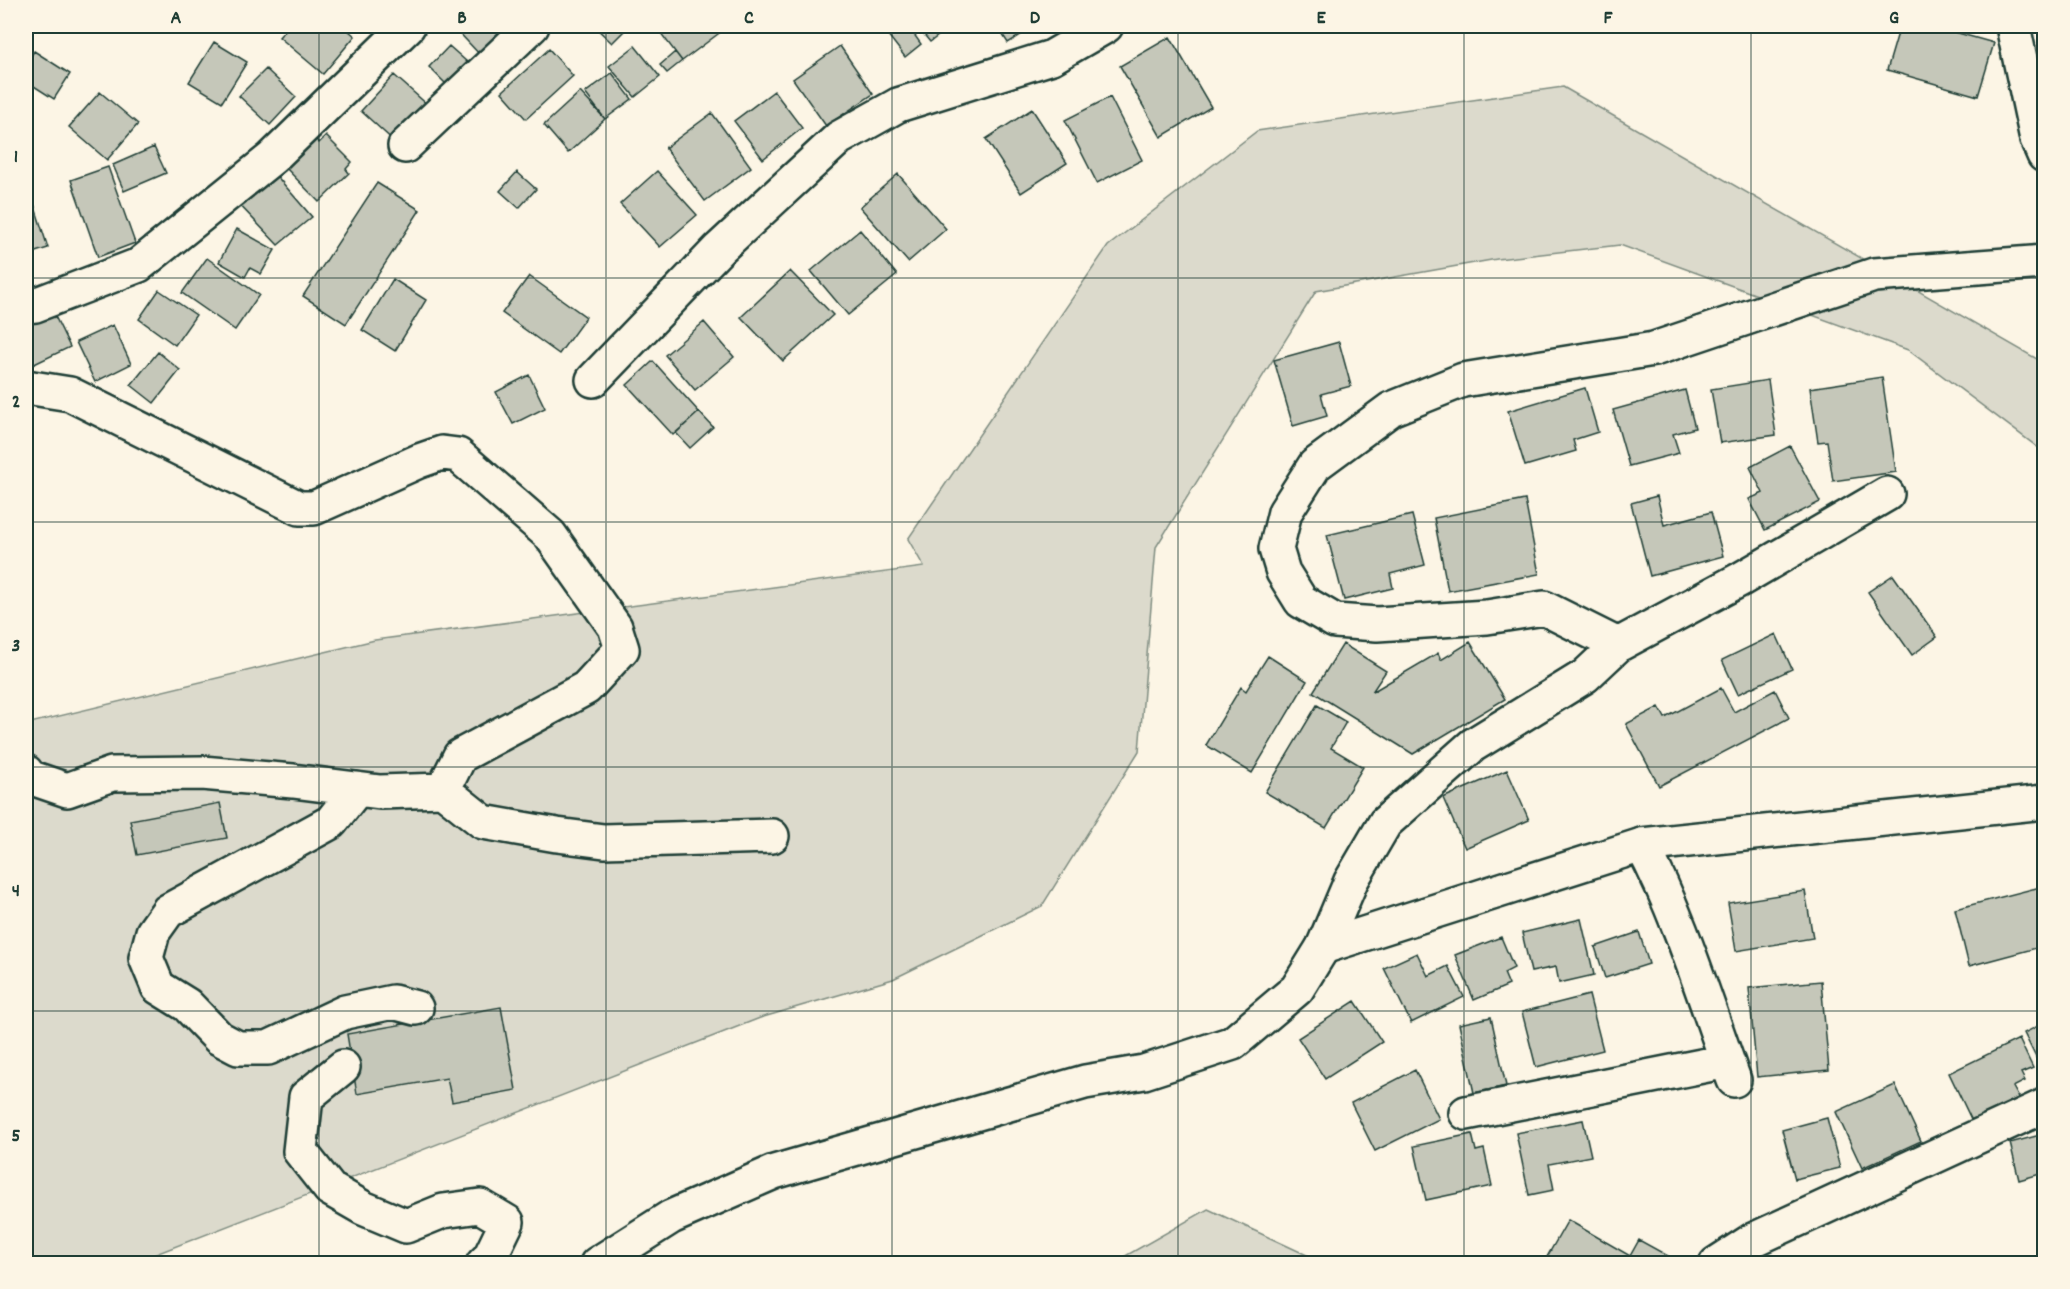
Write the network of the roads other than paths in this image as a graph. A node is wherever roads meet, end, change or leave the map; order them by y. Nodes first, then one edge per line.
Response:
1 (408, 26) edge
2 (532, 26) edge
3 (1106, 26) edge
4 (2013, 26) edge
5 (405, 146) dead end
6 (2044, 155) edge
7 (2044, 262) edge
8 (26, 306) edge
9 (593, 380) dead end
10 (26, 387) edge
11 (1887, 494) dead end
12 (1618, 645) junction
13 (26, 772) edge
14 (357, 789) junction
15 (443, 790) junction
16 (2044, 802) edge
17 (771, 836) dead end
18 (1642, 845) junction
19 (1323, 946) junction
20 (416, 1008) dead end
21 (343, 1067) dead end
22 (2044, 1106) edge
23 (1466, 1113) dead end
24 (483, 1263) edge
25 (597, 1263) edge
26 (1716, 1263) edge

1 - 8 street
2 - 5 street
3 - 9 street
4 - 6 street
7 - 12 street
10 - 15 street
11 - 12 street
12 - 19 street
13 - 14 street
14 - 15 street
14 - 20 street
15 - 17 street
16 - 18 street
18 - 19 street
18 - 23 street
19 - 25 street
21 - 24 street
22 - 26 street

